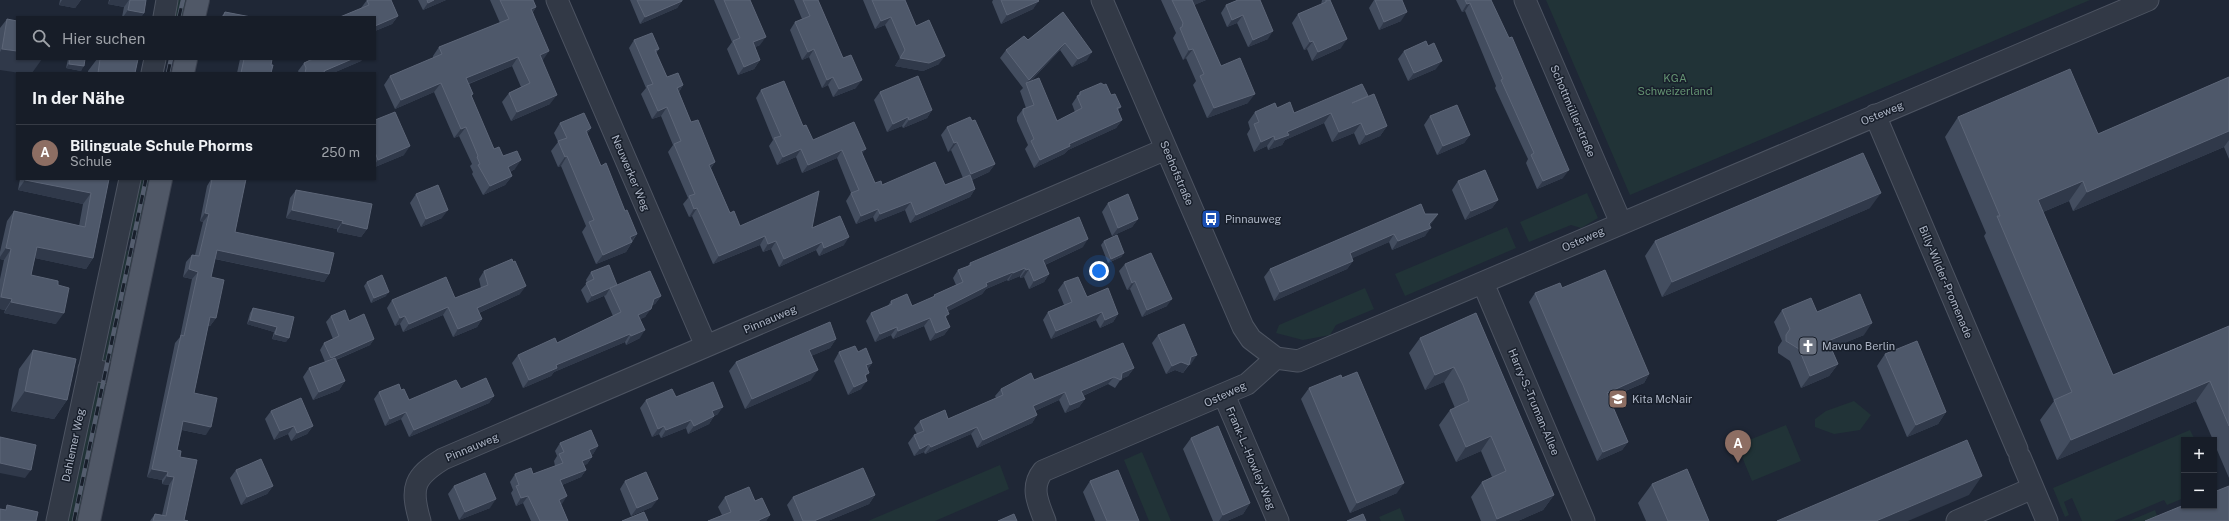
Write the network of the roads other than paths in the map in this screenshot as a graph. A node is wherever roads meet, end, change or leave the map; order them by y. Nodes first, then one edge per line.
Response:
1 (168, 0) edge
2 (198, 0) edge
3 (557, 0) edge
4 (1102, 0) edge
5 (1525, 0) edge
6 (2148, 0) edge
7 (164, 16) edge
8 (194, 16) edge
9 (155, 60) edge
10 (186, 60) edge
11 (152, 72) edge
12 (183, 72) edge
13 (1875, 115) junction
14 (1166, 149) junction
15 (130, 180) edge
16 (160, 180) edge
17 (1621, 223) junction
18 (117, 240) junction
19 (147, 246) junction
20 (1483, 283) junction
21 (706, 346) junction
22 (1276, 358) junction
23 (89, 369) junction
24 (119, 375) junction
25 (1224, 395) junction
26 (2033, 488) junction
27 (57, 521) edge
28 (89, 521) edge
29 (420, 521) edge
30 (1045, 521) edge
31 (1278, 521) edge
32 (1584, 521) edge
33 (1957, 521) edge
34 (2047, 521) edge

1 - 7 street
2 - 8 main road
3 - 21 street, Neuwerker Weg
4 - 14 street, Seehofstraße
5 - 17 street, Schottmüllerstraße
6 - 13 street, Osteweg
9 - 11 street
10 - 12 main road
13 - 17 street, Osteweg
13 - 26 street, Billy-Wilder-Promenade
14 - 21 street, Pinnauweg
14 - 22 street, Seehofstraße
15 - 18 street, Dahlemer Weg
16 - 19 main road
17 - 20 street, Osteweg
18 - 19 street
18 - 23 street, Dahlemer Weg
19 - 24 main road
20 - 22 street, Osteweg
20 - 32 street, Harry-S.-Truman-Allee
21 - 29 street, Pinnauweg
22 - 25 street, Osteweg
23 - 24 street
23 - 27 street, Dahlemer Weg
24 - 28 main road
25 - 30 street, Osteweg
25 - 31 street, Frank-L.-Howley-Weg
26 - 33 street
26 - 34 street, Billy-Wilder-Promenade

